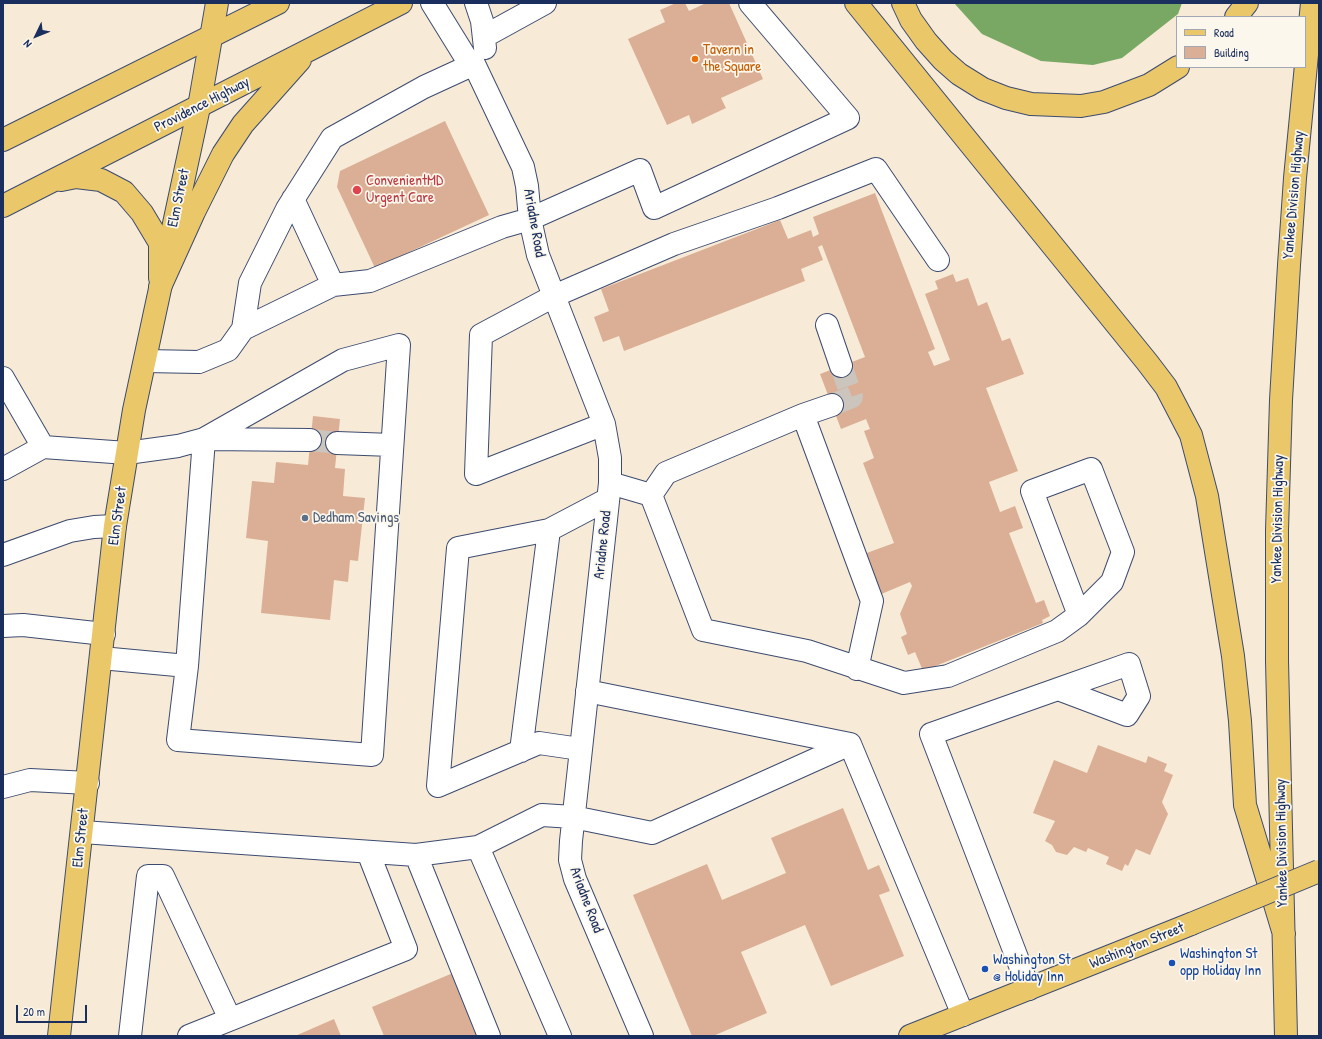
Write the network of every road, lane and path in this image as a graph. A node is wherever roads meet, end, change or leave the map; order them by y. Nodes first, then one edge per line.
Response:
1 (217, 3) edge
2 (278, 3) edge
3 (401, 3) edge
4 (432, 3) edge
5 (476, 3) edge
6 (545, 3) edge
7 (750, 3) edge
8 (856, 3) edge
9 (903, 3) edge
10 (1247, 3) edge
11 (1312, 3) edge
12 (1237, 16) edge
13 (212, 36) junction
14 (485, 36) junction
15 (309, 50) junction
16 (474, 64) junction
17 (1306, 65) edge
18 (1176, 68) edge
19 (1306, 68) edge
20 (199, 107) junction
21 (4, 137) edge
22 (47, 184) junction
23 (293, 200) junction
24 (3, 206) edge
25 (530, 219) junction
26 (938, 260) dead end
27 (333, 285) junction
28 (160, 287) junction
29 (554, 296) junction
30 (827, 325) dead end
31 (243, 329) junction
32 (145, 361) junction
33 (841, 366) tunnel mouth
34 (3, 378) edge
35 (832, 405) tunnel mouth
36 (803, 415) junction
37 (604, 424) junction
38 (204, 439) junction
39 (310, 440) tunnel mouth
40 (337, 443) tunnel mouth
41 (392, 445) junction
42 (43, 447) junction
43 (127, 453) junction
44 (3, 469) edge
45 (609, 491) junction
46 (652, 495) junction
47 (116, 526) junction
48 (549, 530) junction
49 (3, 555) edge
50 (1080, 615) junction
51 (3, 626) edge
52 (104, 634) junction
53 (101, 658) junction
54 (187, 666) junction
55 (857, 669) junction
56 (1058, 689) dead end
57 (587, 690) junction
58 (850, 744) junction
59 (580, 749) junction
60 (521, 751) junction
61 (88, 783) junction
62 (3, 786) edge
63 (573, 817) junction
64 (82, 832) junction
65 (478, 847) junction
66 (368, 852) junction
67 (416, 855) junction
68 (1319, 871) edge
69 (1284, 934) junction
70 (1029, 989) junction
71 (963, 1015) junction
72 (230, 1019) junction
73 (198, 1034) edge
74 (60, 1036) edge
75 (130, 1036) edge
76 (489, 1036) edge
77 (560, 1036) edge
78 (642, 1036) edge
79 (910, 1036) edge
80 (1286, 1036) edge

1 - 13 main road, Elm Street
2 - 13 main road
3 - 15 main road, Providence Highway
4 - 16 street, Ariadne Road
5 - 14 street
6 - 14 street
7 - 25 street
8 - 69 main road
9 - 18 main road
10 - 12 main road
11 - 17 main road, Yankee Division Highway
13 - 20 main road, Elm Street
13 - 21 main road
14 - 16 street
15 - 20 main road, Providence Highway
15 - 28 main road
16 - 23 street
16 - 25 street, Ariadne Road
19 - 69 main road, Yankee Division Highway
20 - 22 main road, Providence Highway
20 - 28 main road, Elm Street
22 - 24 main road, Providence Highway
22 - 28 main road
23 - 27 street
23 - 31 street
25 - 27 street
25 - 29 street, Ariadne Road
26 - 29 street
27 - 31 street
28 - 32 main road, Elm Street
29 - 37 street, Ariadne Road
29 - 37 street
30 - 33 street
31 - 32 street
32 - 43 main road, Elm Street
34 - 42 street
35 - 36 street
36 - 46 street
36 - 55 street
37 - 45 street, Ariadne Road
38 - 39 street
38 - 41 street
38 - 43 street
38 - 54 street
40 - 41 street
41 - 54 street
42 - 43 street
42 - 44 street
43 - 47 main road, Elm Street
45 - 46 street
45 - 48 street
45 - 57 street, Ariadne Road
46 - 55 street
47 - 49 street
47 - 52 main road, Elm Street
48 - 60 street
48 - 60 street
50 - 50 street
50 - 55 street
51 - 52 street
52 - 53 main road, Elm Street
53 - 54 street
53 - 61 main road, Elm Street
56 - 70 street
57 - 58 street
57 - 59 street, Ariadne Road
58 - 63 street
58 - 71 street
59 - 60 street
59 - 63 street, Ariadne Road
61 - 62 street
61 - 64 main road, Elm Street
63 - 65 street
63 - 78 street, Ariadne Road
64 - 66 street
64 - 74 main road, Elm Street
65 - 67 street
65 - 77 street
66 - 67 street
66 - 72 street
67 - 76 street
68 - 70 main road, Washington Street, bridge
69 - 80 main road, Yankee Division Highway
70 - 71 main road, Washington Street
71 - 79 main road, Washington Street
72 - 73 street
72 - 75 street

